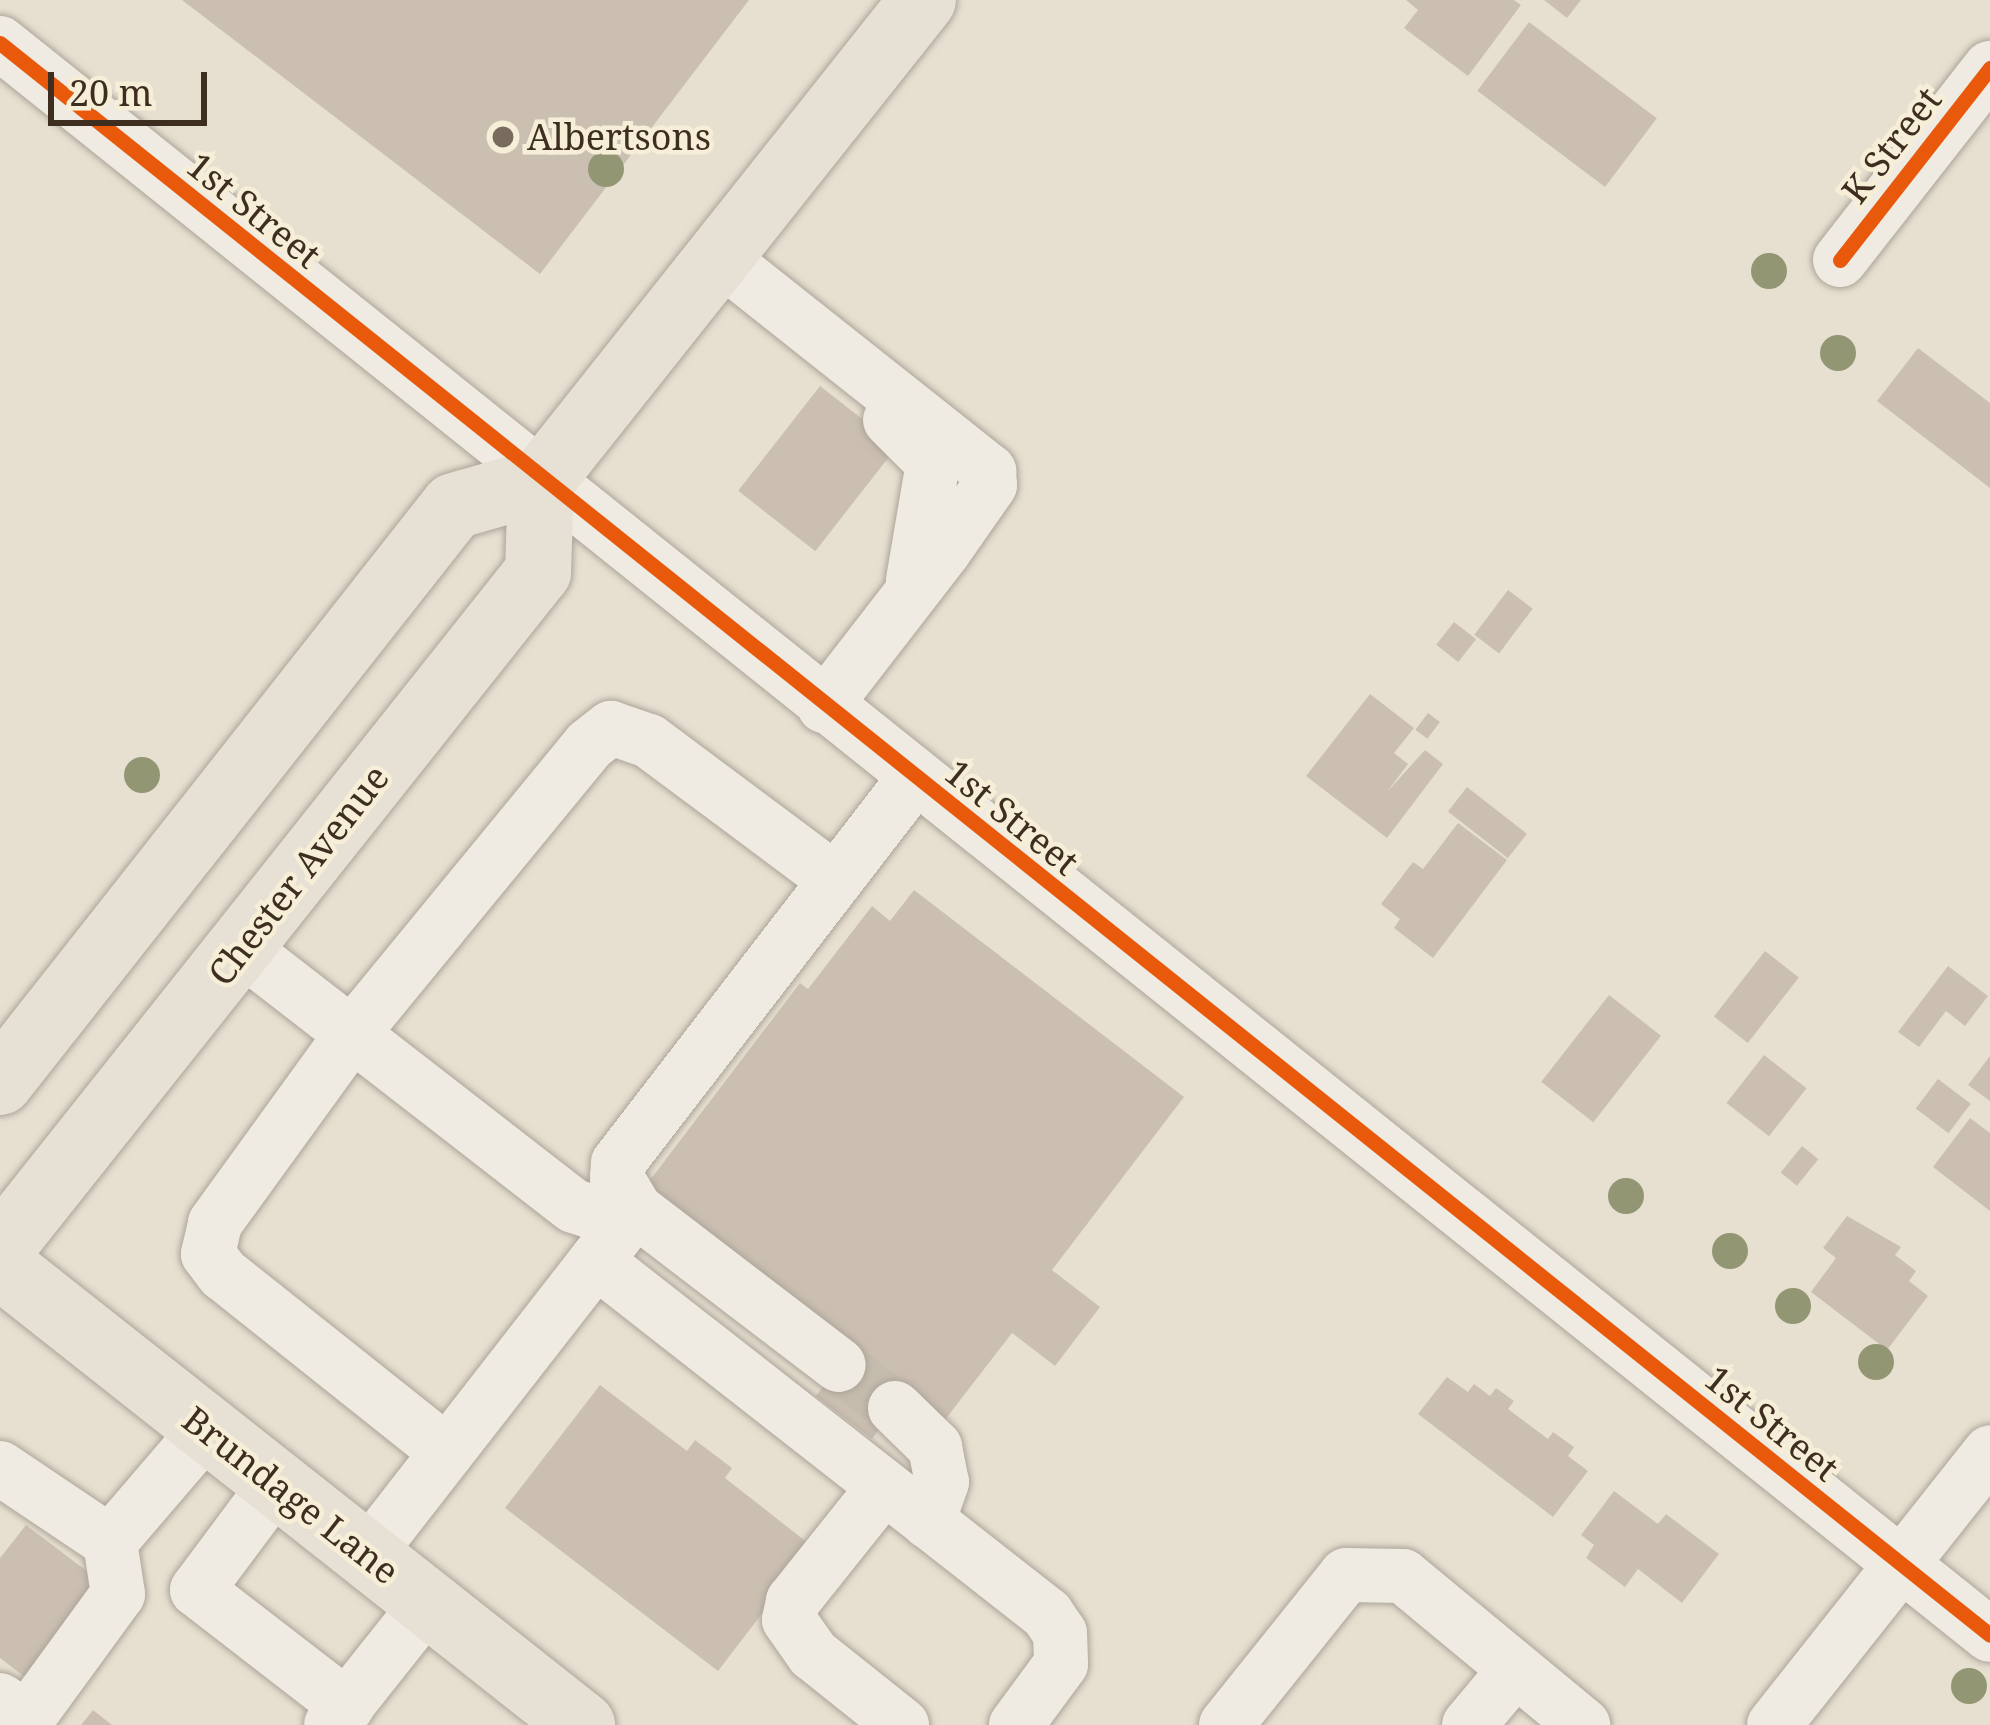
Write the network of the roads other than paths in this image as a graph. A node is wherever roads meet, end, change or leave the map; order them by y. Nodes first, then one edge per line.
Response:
1 (923, 0) edge
2 (0, 43) edge
3 (1990, 68) edge
4 (719, 256) junction
5 (1840, 260) dead end
6 (541, 481) junction
7 (824, 706) junction
8 (915, 778) junction
9 (834, 879) junction
10 (241, 947) junction
11 (351, 1035) junction
12 (0, 1082) edge
13 (636, 1210) junction
14 (0, 1249) edge
15 (596, 1261) junction
16 (0, 1265) edge
17 (839, 1365) tunnel mouth
18 (895, 1408) tunnel mouth
19 (207, 1429) junction
20 (447, 1452) junction
21 (1990, 1452) edge
22 (0, 1468) edge
23 (276, 1484) junction
24 (884, 1487) junction
25 (928, 1522) junction
26 (110, 1542) junction
27 (367, 1556) junction
28 (1901, 1564) junction
29 (197, 1590) junction
30 (428, 1603) junction
31 (1990, 1635) edge
32 (1515, 1670) junction
33 (0, 1700) edge
34 (339, 1716) edge
35 (56, 1725) edge
36 (582, 1725) edge
37 (902, 1725) edge
38 (1016, 1725) edge
39 (1226, 1725) edge
40 (1469, 1725) edge
41 (1583, 1725) edge
42 (1774, 1725) edge

1 - 4 main road
2 - 6 street, 1st Street
3 - 5 street, K Street
4 - 6 main road
4 - 7 street
6 - 7 street, 1st Street
6 - 10 main road, Chester Avenue
6 - 12 main road
7 - 8 street, 1st Street
8 - 9 street
8 - 28 street, 1st Street
9 - 11 street
9 - 13 street
10 - 11 street
10 - 14 main road, Chester Avenue
11 - 13 street
11 - 20 street
13 - 15 street
13 - 17 street
15 - 20 street
15 - 24 street
16 - 19 main road, Brundage Lane
18 - 25 street
19 - 23 main road, Brundage Lane
19 - 26 street
20 - 27 street
21 - 28 street
22 - 26 street
23 - 27 main road, Brundage Lane
23 - 29 street
24 - 25 street
24 - 37 street
25 - 38 street
26 - 33 street
27 - 30 main road, Brundage Lane
28 - 31 street, 1st Street
28 - 42 street
29 - 34 street
29 - 35 street
30 - 34 street
30 - 36 main road, Brundage Lane
32 - 39 street
32 - 40 street
32 - 41 street

